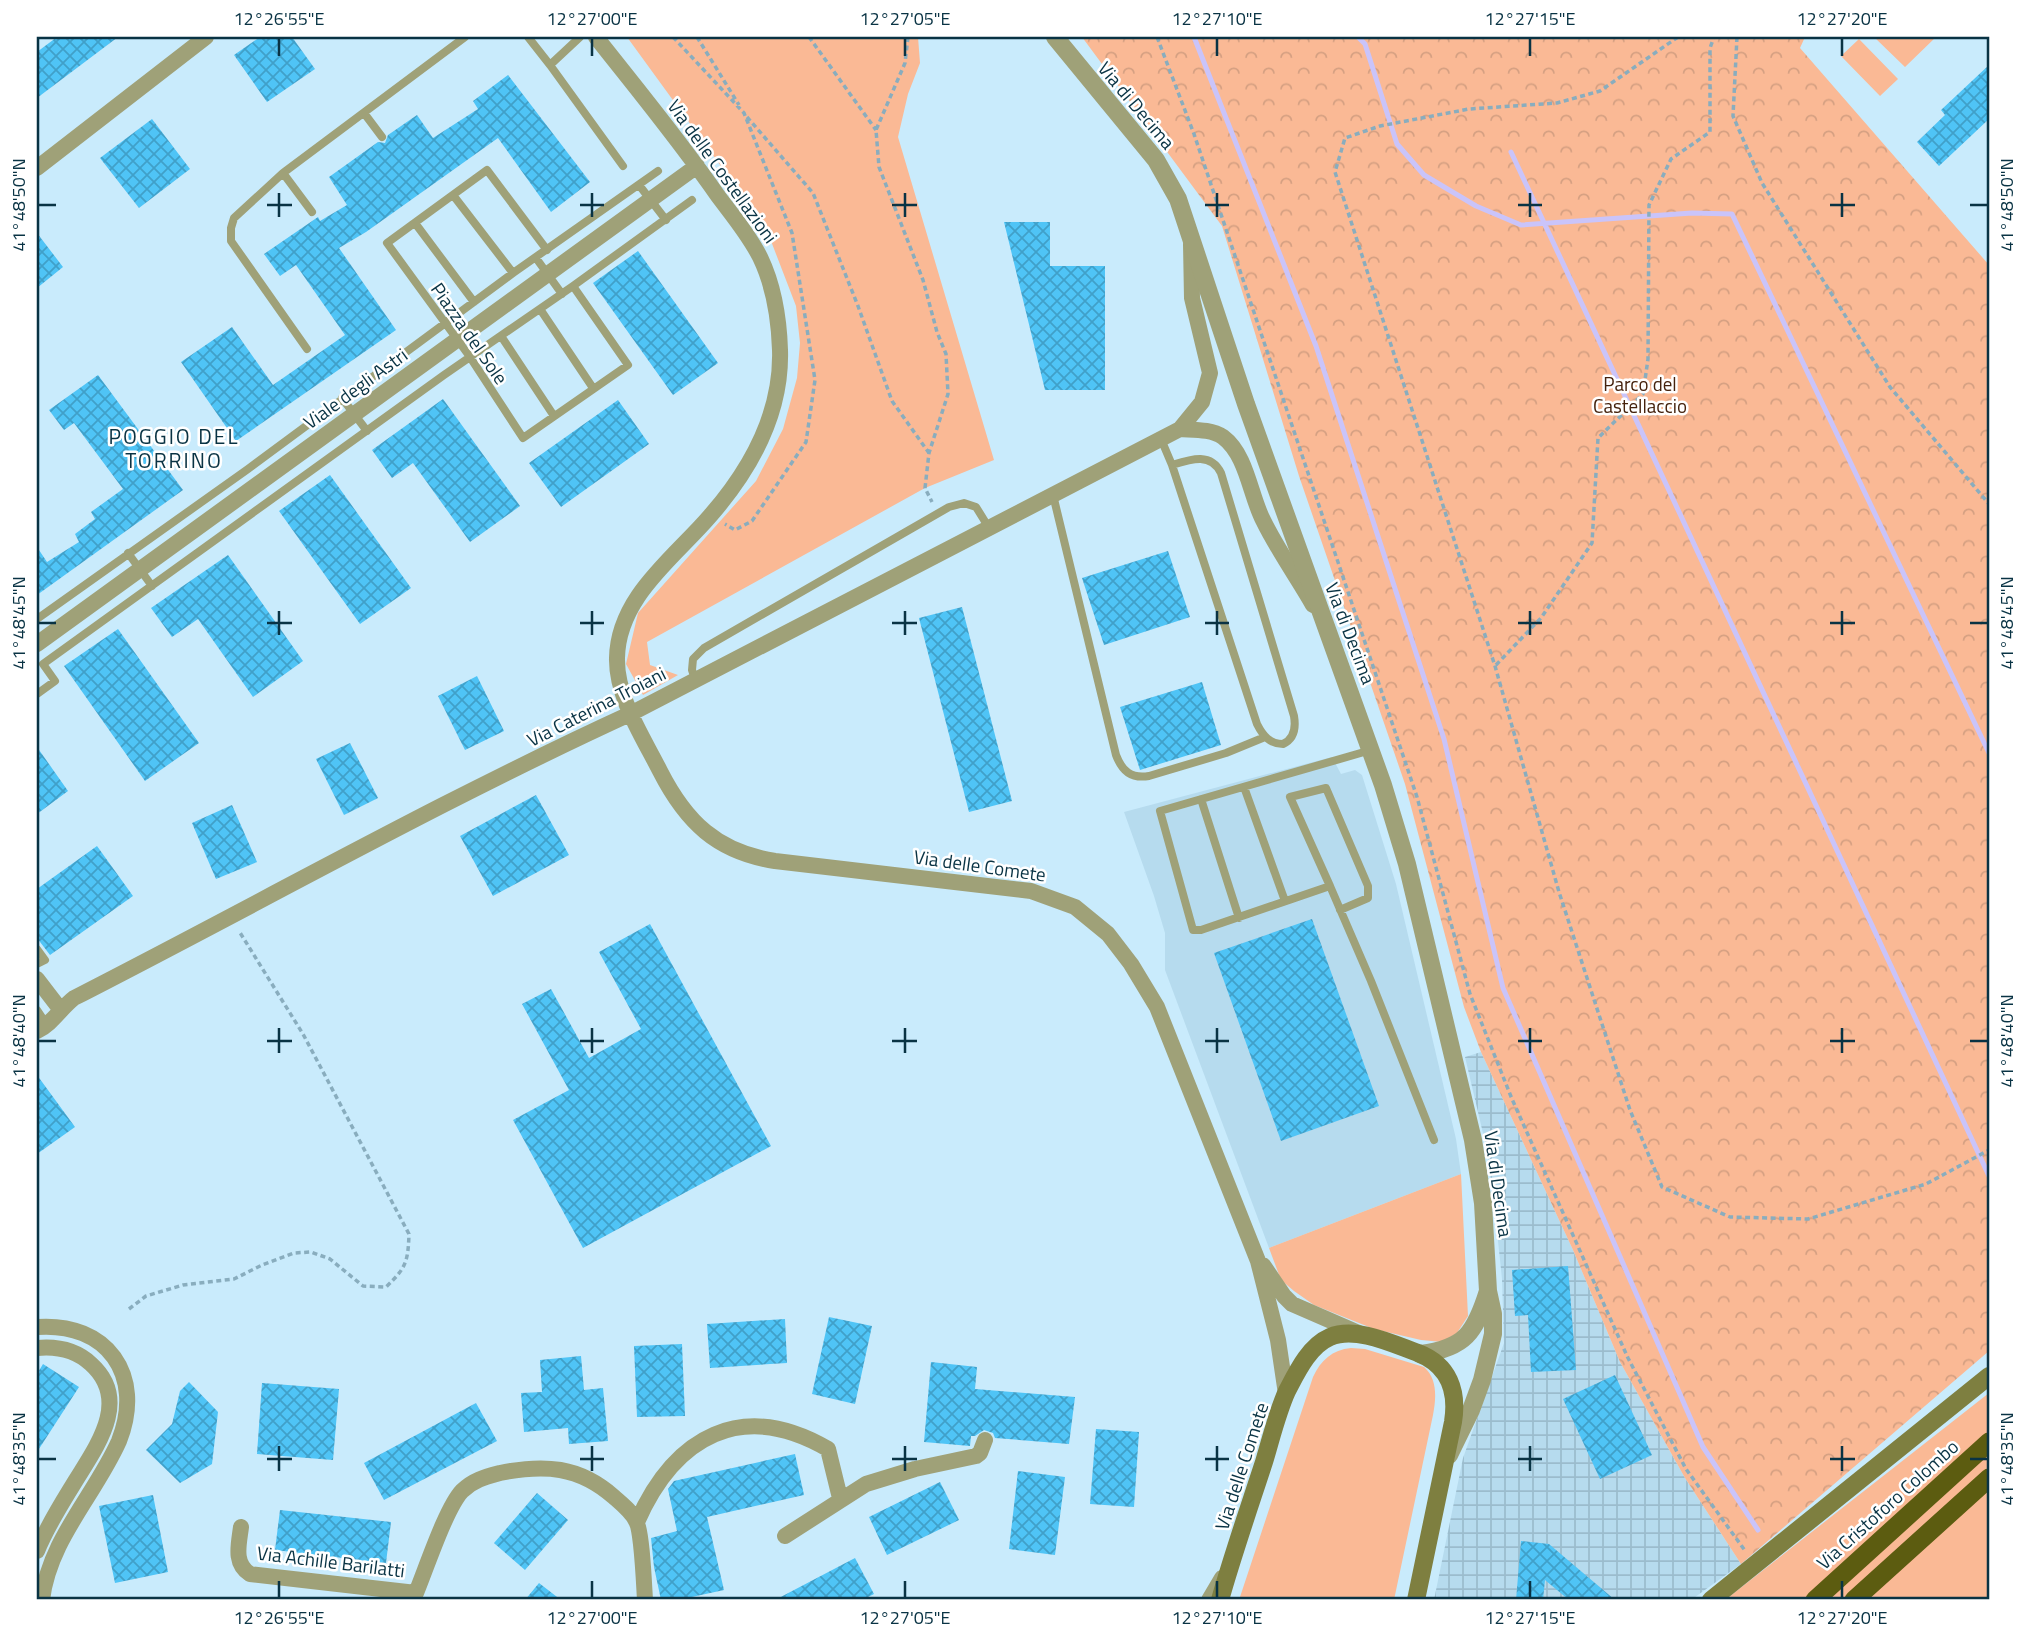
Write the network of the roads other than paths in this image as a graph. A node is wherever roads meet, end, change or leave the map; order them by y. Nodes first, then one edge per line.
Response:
1 (206, 37) edge
2 (465, 37) edge
3 (527, 37) edge
4 (580, 37) edge
5 (596, 37) edge
6 (1055, 37) edge
7 (550, 65) junction
8 (364, 113) junction
9 (382, 137) dead end
10 (623, 166) dead end
11 (697, 166) junction
12 (37, 167) edge
13 (658, 171) dead end
14 (283, 173) junction
15 (639, 185) junction
16 (453, 195) junction
17 (650, 200) junction
18 (692, 200) dead end
19 (312, 212) dead end
20 (666, 220) junction
21 (415, 223) junction
22 (1191, 235) junction
23 (547, 250) junction
24 (536, 258) junction
25 (513, 273) junction
26 (548, 274) junction
27 (573, 286) junction
28 (562, 294) junction
29 (474, 302) junction
30 (540, 309) junction
31 (445, 324) junction
32 (501, 336) junction
33 (458, 340) junction
34 (307, 349) dead end
35 (470, 357) junction
36 (593, 388) junction
37 (342, 398) junction
38 (355, 414) junction
39 (554, 416) junction
40 (1180, 429) junction
41 (367, 431) junction
42 (1161, 439) junction
43 (1172, 465) junction
44 (1053, 495) junction
45 (989, 528) junction
46 (128, 553) junction
47 (140, 569) junction
48 (152, 586) junction
49 (37, 619) edge
50 (1322, 619) junction
51 (37, 644) edge
52 (37, 656) edge
53 (43, 664) junction
54 (695, 679) junction
55 (37, 694) edge
56 (632, 713) junction
57 (1265, 737) junction
58 (1371, 750) junction
59 (1244, 786) junction
60 (1201, 799) junction
61 (1330, 886) junction
62 (1285, 901) junction
63 (1340, 910) junction
64 (1239, 918) junction
65 (37, 949) edge
66 (37, 964) edge
67 (37, 979) edge
68 (60, 1009) junction
69 (37, 1010) edge
70 (40, 1030) edge
71 (1434, 1140) dead end
72 (1258, 1261) junction
73 (1488, 1291) junction
74 (37, 1328) edge
75 (1369, 1337) junction
76 (37, 1348) edge
77 (1421, 1354) junction
78 (1989, 1376) edge
79 (1286, 1394) junction
80 (985, 1440) dead end
81 (1989, 1442) edge
82 (1445, 1462) junction
83 (1989, 1478) edge
84 (840, 1498) junction
85 (637, 1522) junction
86 (241, 1527) dead end
87 (785, 1536) dead end
88 (37, 1550) edge
89 (1232, 1561) junction
90 (421, 1597) edge
91 (42, 1600) edge
92 (645, 1600) edge
93 (1209, 1600) edge
94 (1220, 1600) edge
95 (1416, 1600) edge
96 (1711, 1600) edge
97 (1815, 1600) edge
98 (1854, 1600) edge

1 - 12 street
2 - 8 lane
3 - 7 lane
4 - 7 lane
5 - 11 street, Via delle Costellazioni
6 - 22 street, Via di Decima
7 - 10 lane
8 - 9 lane
8 - 14 lane
11 - 17 street, Viale degli Astri
11 - 56 street, Via delle Costellazioni
13 - 15 lane
14 - 19 lane
14 - 34 lane
15 - 17 lane
15 - 23 lane
16 - 21 lane, Piazza del Sole
16 - 23 lane, Piazza del Sole
16 - 25 lane
17 - 20 lane
17 - 26 street, Viale degli Astri
18 - 20 lane
20 - 27 lane
21 - 29 lane, Piazza del Sole
21 - 31 lane, Piazza del Sole
22 - 40 street, Via Caterina Troiani
22 - 50 street, Via di Decima
23 - 24 lane
24 - 25 lane
24 - 26 lane
25 - 29 lane
26 - 28 lane
26 - 33 street, Viale degli Astri
27 - 28 lane
27 - 36 lane, Piazza del Sole
28 - 30 lane
29 - 31 lane
30 - 32 lane
30 - 36 lane
31 - 33 lane, Piazza del Sole
31 - 37 lane
32 - 35 lane
32 - 39 lane, Piazza del Sole
33 - 35 lane, Piazza del Sole
33 - 38 street, Viale degli Astri
35 - 39 lane, Piazza del Sole
35 - 41 lane
36 - 39 lane, Piazza del Sole
37 - 38 lane
37 - 46 lane
38 - 41 lane
38 - 47 street, Viale degli Astri
40 - 42 street, Via Caterina Troiani
40 - 50 street
41 - 48 lane
42 - 43 lane
42 - 44 street, Via Caterina Troiani
43 - 57 lane
43 - 57 lane
44 - 45 street, Via Caterina Troiani
44 - 57 lane
45 - 54 street, Via Caterina Troiani
45 - 54 lane
46 - 47 lane
46 - 49 lane
47 - 48 lane
47 - 51 street, Viale degli Astri
48 - 53 lane
50 - 58 street, Via di Decima
52 - 53 lane
53 - 55 lane
54 - 56 street, Via Caterina Troiani
56 - 68 street, Via Caterina Troiani
56 - 72 street, Via delle Comete
58 - 59 lane
58 - 73 street, Via di Decima
59 - 60 lane
59 - 62 lane
60 - 64 lane
60 - 64 lane
61 - 62 lane
61 - 63 lane
61 - 63 lane
62 - 64 lane
63 - 71 lane
65 - 66 lane
67 - 68 street
68 - 70 street, Via Caterina Troiani
69 - 70 lane
72 - 75 street, Via delle Comete
72 - 79 street, Via delle Comete
73 - 77 street, Via di Decima
73 - 82 street, Via di Decima
74 - 91 street
75 - 77 main road
75 - 79 main road
76 - 88 street
77 - 82 main road, Via di Decima
78 - 96 main road, Via Cristoforo Colombo
79 - 89 main road, Via delle Comete
80 - 84 street
81 - 97 highway, Via Cristoforo Colombo
82 - 95 main road, Via di Decima
83 - 98 highway
84 - 85 street
84 - 87 street
85 - 90 street, Via Achille Barilatti
85 - 92 street
86 - 90 street, Via Achille Barilatti
89 - 93 street
89 - 94 main road, Via delle Comete

